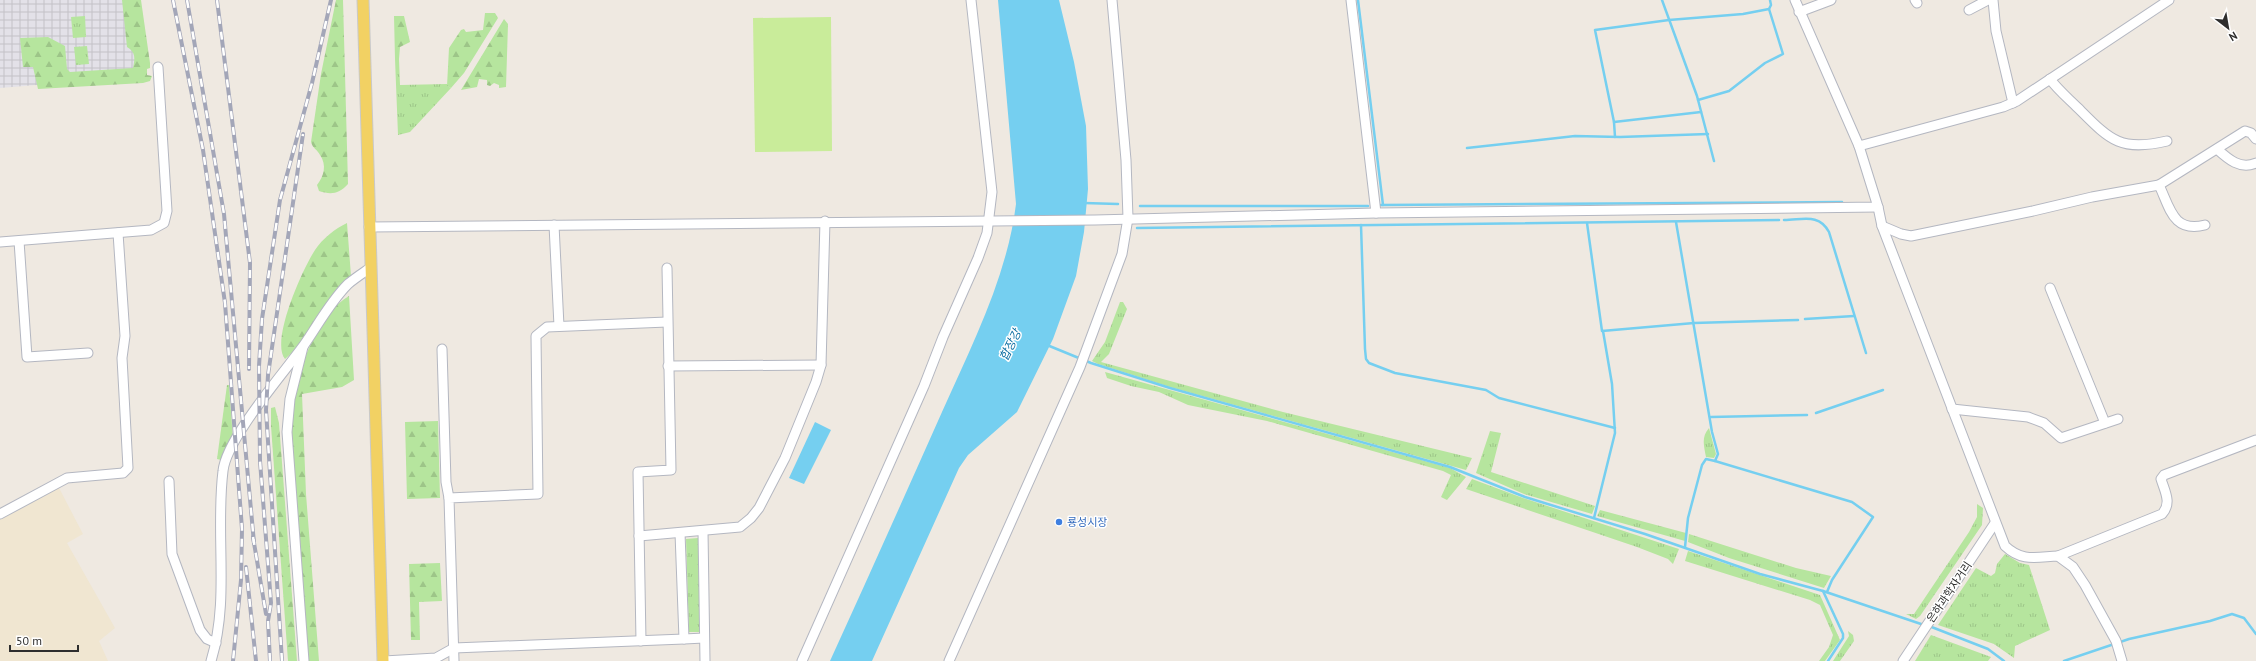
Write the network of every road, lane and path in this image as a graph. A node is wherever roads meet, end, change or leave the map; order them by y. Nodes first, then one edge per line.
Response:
1 (363, 0) edge
2 (971, 0) edge
3 (1112, 0) edge
4 (1351, 0) edge
5 (1795, 0) edge
6 (1831, 0) edge
7 (1988, 0) edge
8 (1993, 0) edge
9 (2169, 0) edge
10 (1969, 10) dead end
11 (1799, 12) junction
12 (158, 67) dead end
13 (2050, 79) junction
14 (2013, 103) junction
15 (2256, 139) edge
16 (2167, 141) dead end
17 (1859, 146) junction
18 (2217, 149) junction
19 (2256, 163) edge
20 (2159, 185) junction
21 (1878, 207) junction
22 (1376, 213) junction
23 (1128, 218) junction
24 (995, 219) junction
25 (825, 221) junction
26 (554, 225) junction
27 (2205, 225) dead end
28 (1882, 226) junction
29 (369, 228) junction
30 (118, 233) junction
31 (19, 241) junction
32 (0, 242) edge
33 (370, 268) junction
34 (667, 268) dead end
35 (2050, 288) dead end
36 (667, 322) junction
37 (559, 326) junction
38 (304, 345) junction
39 (442, 349) dead end
40 (88, 353) dead end
41 (820, 365) junction
42 (668, 366) junction
43 (1952, 409) junction
44 (2118, 419) dead end
45 (2105, 423) junction
46 (2256, 440) edge
47 (169, 481) dead end
48 (448, 498) junction
49 (0, 514) edge
50 (1995, 523) junction
51 (703, 531) junction
52 (680, 532) junction
53 (638, 536) junction
54 (2058, 556) junction
55 (704, 638) junction
56 (684, 639) junction
57 (641, 641) junction
58 (216, 643) junction
59 (454, 648) junction
60 (1906, 660) edge
61 (211, 661) edge
62 (304, 661) edge
63 (384, 661) edge
64 (454, 661) edge
65 (705, 661) edge
66 (802, 661) edge
67 (949, 661) edge
68 (2122, 661) edge

1 - 29 main road
2 - 24 street
3 - 23 street
4 - 22 street
5 - 11 street
6 - 11 street
7 - 10 street
8 - 14 street
9 - 13 street
11 - 17 street
12 - 30 street
13 - 14 street
13 - 16 street
14 - 17 street
15 - 18 street
17 - 21 street
18 - 19 street
18 - 20 street
20 - 27 street
20 - 28 street
21 - 22 street
21 - 28 street
22 - 23 street
23 - 24 street
23 - 67 street
24 - 25 street
24 - 66 street
25 - 26 street
25 - 41 street
26 - 29 street
26 - 37 street
28 - 43 street
29 - 33 main road
30 - 31 street
30 - 49 street
31 - 32 street
31 - 40 street
33 - 38 street
33 - 63 main road
34 - 36 street
35 - 45 street
36 - 37 street
36 - 42 street
37 - 48 street
38 - 58 street
38 - 62 street
39 - 48 street
41 - 42 street
41 - 51 street
42 - 53 street
43 - 45 street
43 - 50 street
44 - 45 street
46 - 54 street
47 - 58 street
48 - 59 street
50 - 54 street
50 - 60 street, 은하과학자거리
51 - 52 street
51 - 55 street
52 - 53 street
52 - 56 street
53 - 57 street
54 - 68 street
55 - 56 street
55 - 65 street
56 - 57 street
57 - 59 street
58 - 61 street
59 - 63 street
59 - 64 street

